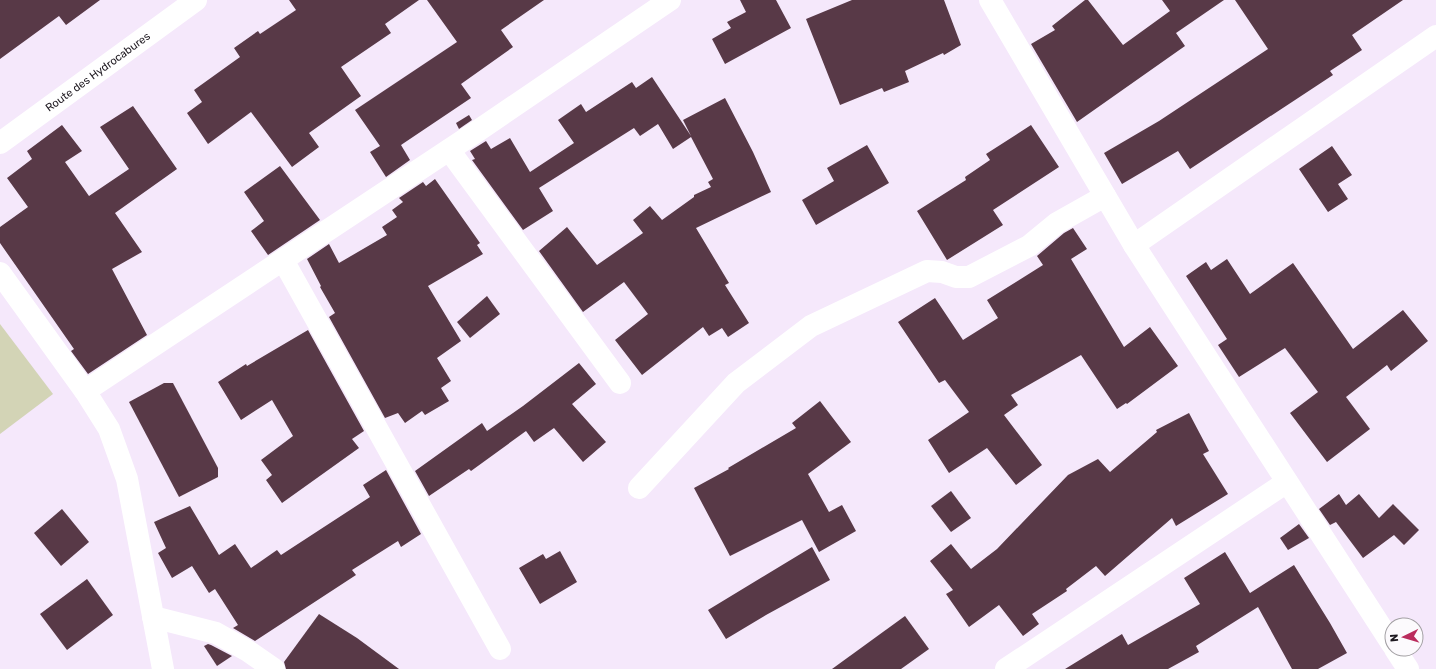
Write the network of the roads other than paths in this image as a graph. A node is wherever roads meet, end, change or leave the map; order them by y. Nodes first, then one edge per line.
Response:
1 (196, 0) edge
2 (670, 0) edge
3 (990, 0) edge
4 (1436, 36) edge
5 (0, 143) edge
6 (449, 150) junction
7 (1105, 196) junction
8 (1134, 245) junction
9 (283, 260) junction
10 (0, 273) edge
11 (620, 383) dead end
12 (85, 391) junction
13 (1287, 482) junction
14 (638, 488) dead end
15 (153, 617) junction
16 (1384, 632) edge
17 (500, 649) dead end
18 (1400, 657) edge
19 (163, 669) edge
20 (274, 669) edge
21 (1006, 669) edge
22 (1408, 669) edge

1 - 5 street, Route des Hydrocabures
2 - 6 street
3 - 7 street
4 - 8 street
6 - 9 street
6 - 11 street
7 - 8 street
7 - 14 street
8 - 13 street
9 - 12 street
9 - 17 street
10 - 12 street
12 - 15 street
13 - 16 street
13 - 21 street
15 - 19 street
15 - 20 street
18 - 22 street

